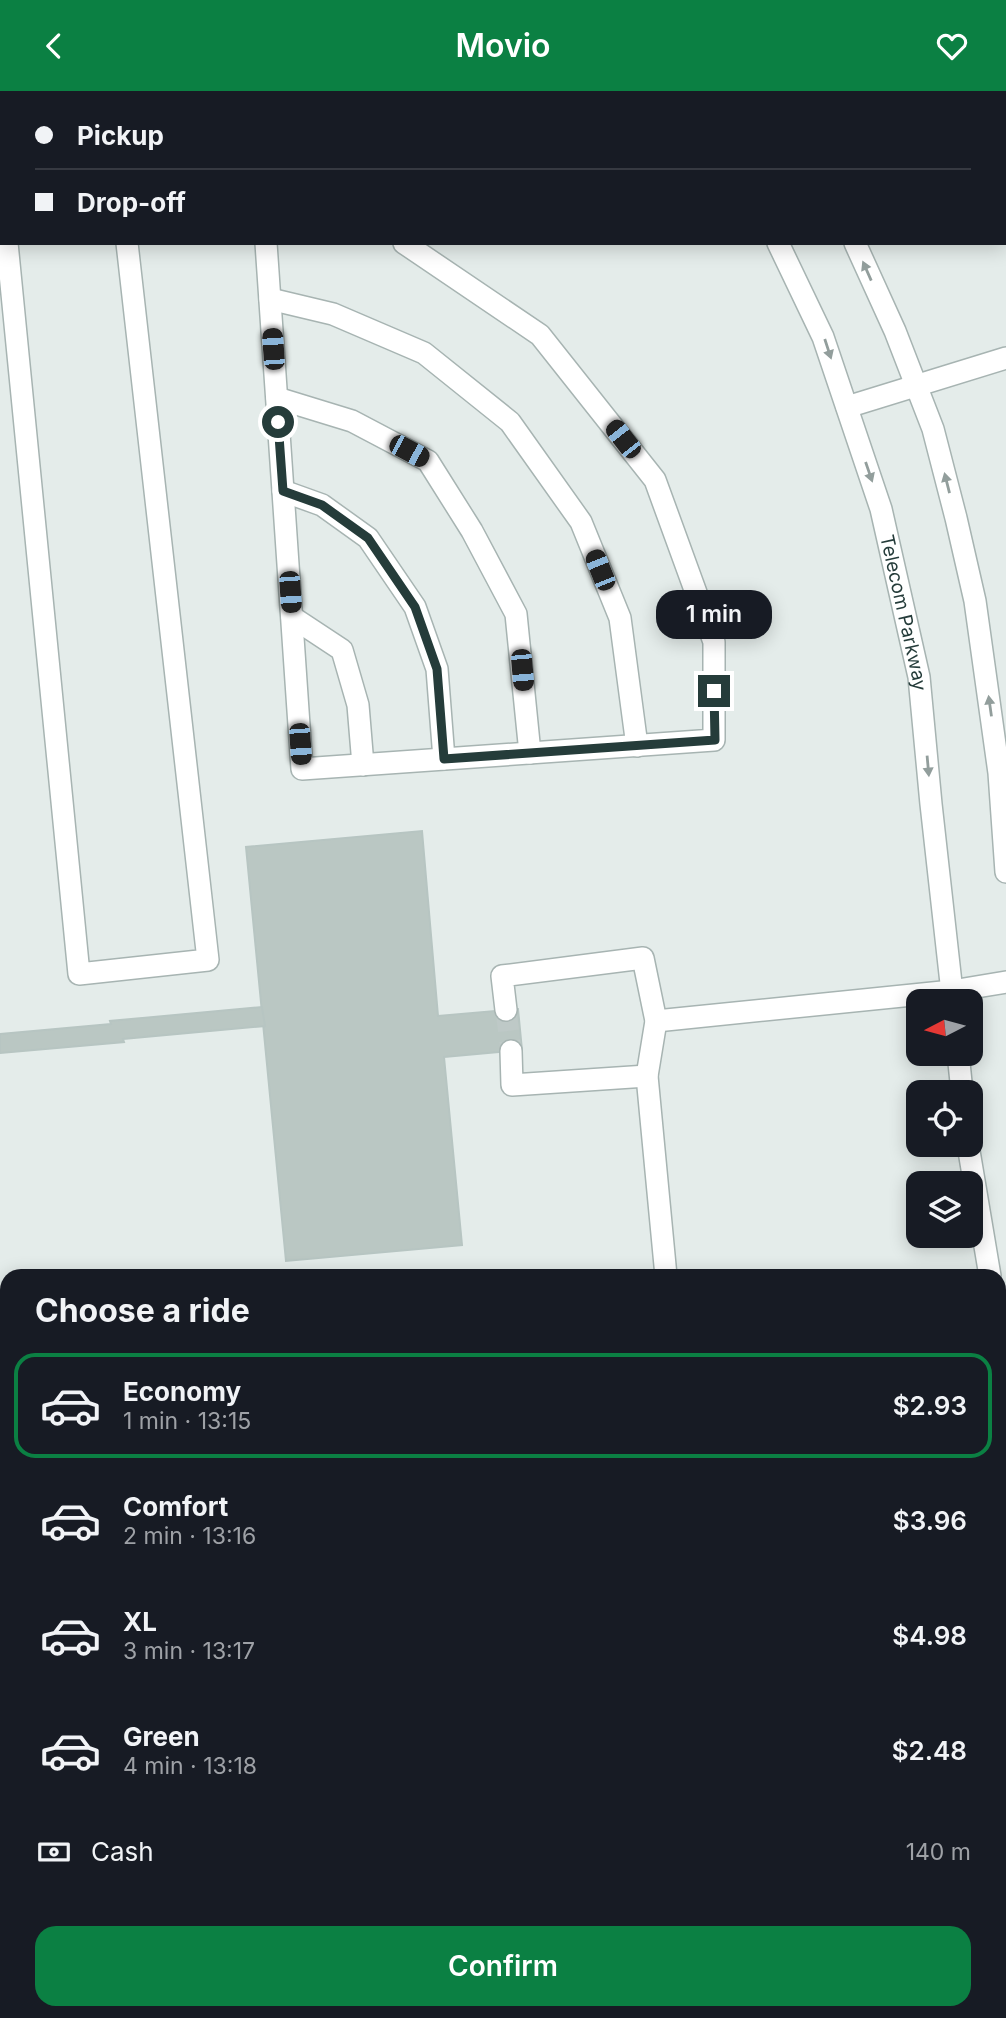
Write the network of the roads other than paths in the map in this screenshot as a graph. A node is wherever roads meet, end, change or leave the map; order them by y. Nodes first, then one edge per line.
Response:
1 (7, 245) edge
2 (127, 245) edge
3 (266, 245) edge
4 (407, 245) edge
5 (779, 245) edge
6 (856, 245) edge
7 (270, 299) junction
8 (1006, 358) edge
9 (916, 385) junction
10 (277, 398) junction
11 (847, 407) junction
12 (283, 491) junction
13 (292, 617) junction
14 (636, 746) junction
15 (530, 753) junction
16 (444, 759) junction
17 (363, 765) junction
18 (1006, 872) edge
19 (1006, 982) edge
20 (952, 989) edge
21 (980, 989) edge
22 (906, 1000) edge
23 (506, 1010) tunnel mouth
24 (656, 1021) junction
25 (510, 1051) tunnel mouth
26 (647, 1076) junction
27 (970, 1157) edge
28 (665, 1269) edge
29 (989, 1269) edge

1 - 2 street
3 - 7 street
4 - 14 street
5 -> 11 street, Telecom Parkway
9 -> 6 street
7 - 10 street
7 - 14 street
8 - 9 street
9 - 11 street
18 -> 9 street
10 - 12 street
10 - 15 street
11 -> 20 street, Telecom Parkway
12 - 13 street
12 - 16 street
13 - 17 street
13 - 17 street
14 - 15 street
15 - 16 street
16 - 17 street
19 - 21 street
22 - 24 street
23 - 24 street
24 - 26 street
25 - 26 street
26 - 28 street
27 - 29 street

